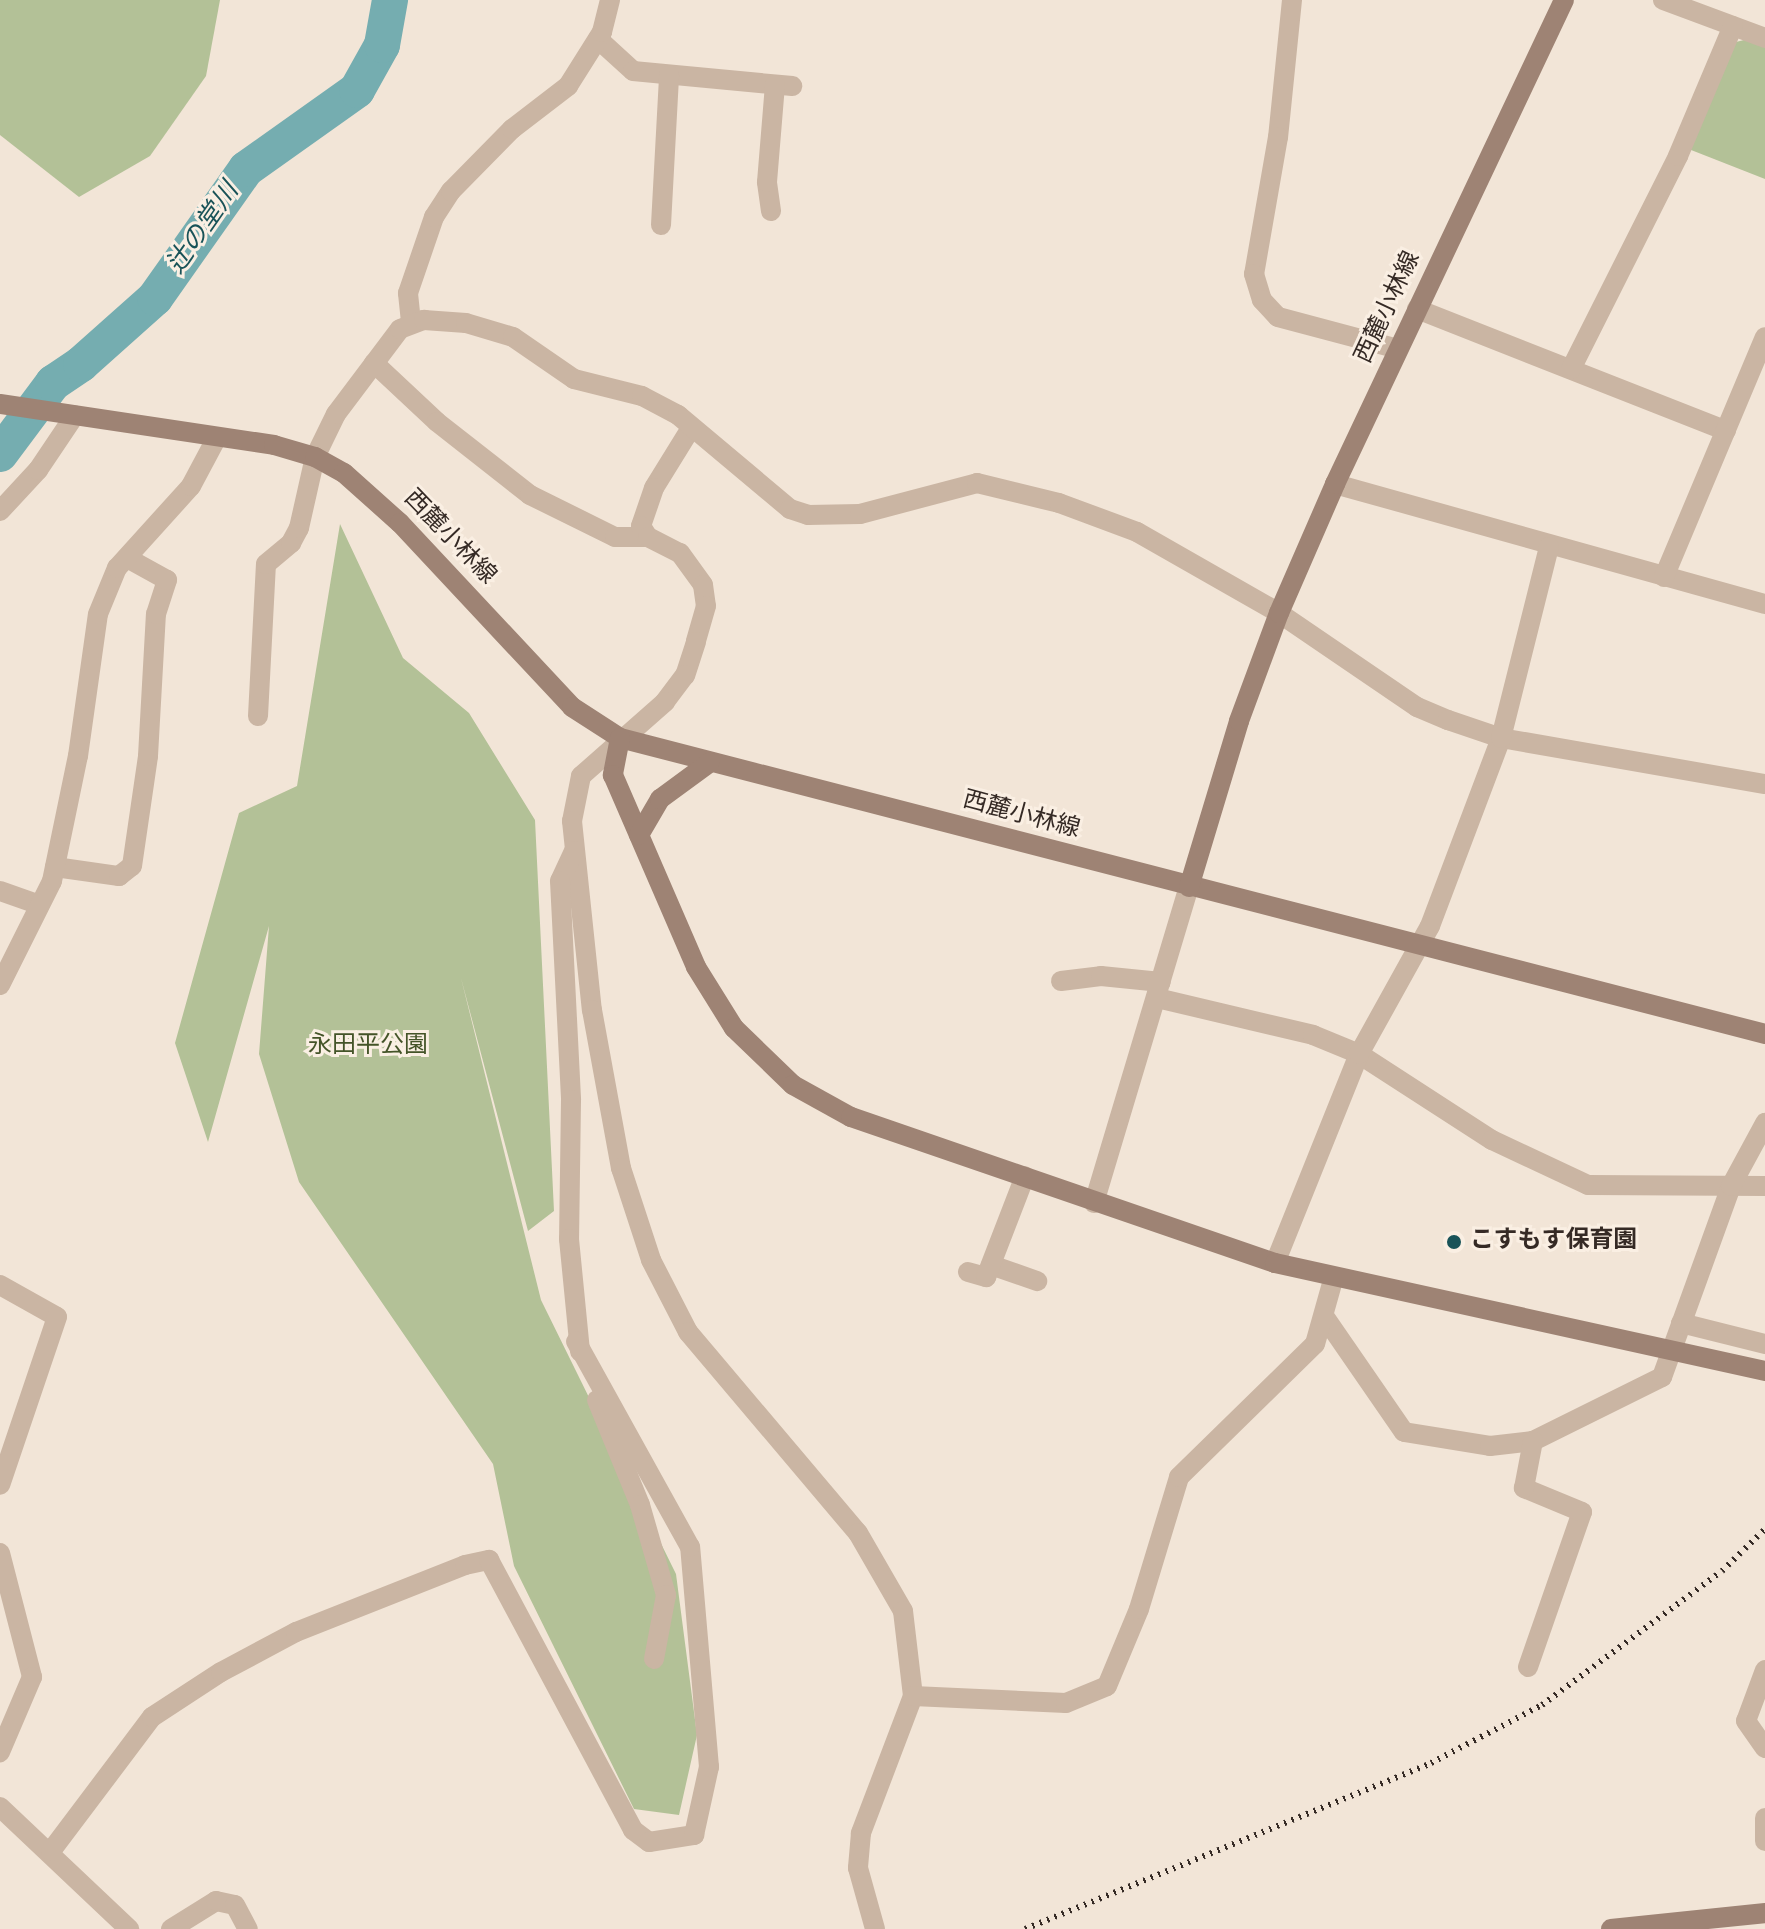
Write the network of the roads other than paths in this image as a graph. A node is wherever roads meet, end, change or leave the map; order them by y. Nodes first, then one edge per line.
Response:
1 (610, 0) edge
2 (1292, 0) edge
3 (1564, 0) edge
4 (1663, 0) edge
5 (1733, 26) junction
6 (1765, 38) edge
7 (598, 39) junction
8 (669, 75) junction
9 (771, 211) dead end
10 (661, 225) dead end
11 (1417, 309) junction
12 (411, 322) junction
13 (1765, 337) edge
14 (1398, 349) junction
15 (374, 363) junction
16 (1571, 369) junction
17 (0, 404) edge
18 (74, 415) junction
19 (691, 428) junction
20 (1726, 431) junction
21 (217, 437) junction
22 (315, 457) junction
23 (1335, 484) junction
24 (0, 511) edge
25 (648, 537) junction
26 (1549, 547) junction
27 (127, 558) junction
28 (1664, 577) junction
29 (1765, 604) edge
30 (1279, 613) junction
31 (258, 716) dead end
32 (620, 738) junction
33 (1501, 738) junction
34 (709, 763) junction
35 (1765, 784) edge
36 (639, 835) junction
37 (574, 851) junction
38 (55, 867) junction
39 (1189, 887) junction
40 (0, 891) edge
41 (40, 905) junction
42 (1419, 944) junction
43 (1061, 981) dead end
44 (0, 985) edge
45 (1159, 990) junction
46 (1765, 1034) edge
47 (1359, 1054) junction
48 (1765, 1123) edge
49 (1025, 1176) junction
50 (1731, 1186) junction
51 (1765, 1186) edge
52 (1094, 1203) junction
53 (1275, 1263) junction
54 (991, 1265) junction
55 (968, 1272) dead end
56 (1333, 1280) junction
57 (1037, 1281) dead end
58 (0, 1285) edge
59 (1326, 1319) junction
60 (1681, 1323) junction
61 (576, 1341) junction
62 (1765, 1344) edge
63 (1673, 1349) junction
64 (1765, 1371) edge
65 (1533, 1441) junction
66 (0, 1485) edge
67 (0, 1553) edge
68 (654, 1659) dead end
69 (1528, 1667) dead end
70 (1765, 1670) edge
71 (913, 1696) junction
72 (1765, 1748) edge
73 (0, 1752) edge
74 (0, 1807) edge
75 (1765, 1818) edge
76 (1765, 1841) edge
77 (51, 1851) junction
78 (1765, 1913) edge
79 (129, 1929) edge
80 (171, 1929) edge
81 (248, 1929) edge
82 (875, 1929) edge
83 (1611, 1929) edge

1 - 7 street
2 - 14 street
3 - 11 main road, 西麓小林線
4 - 5 street
5 - 6 street
5 - 16 street
7 - 8 street
7 - 12 street
8 - 9 street
8 - 10 street
11 - 14 main road, 西麓小林線
11 - 16 street
12 - 15 street
12 - 19 street
13 - 20 street
14 - 23 main road, 西麓小林線
15 - 22 street
15 - 25 street
16 - 20 street
17 - 18 main road, 西麓小林線
18 - 21 main road, 西麓小林線
18 - 24 street
19 - 25 street
19 - 30 street
20 - 28 street
21 - 22 main road, 西麓小林線
21 - 27 street
22 - 31 street
22 - 32 main road, 西麓小林線
23 - 26 street
23 - 30 main road, 西麓小林線
25 - 32 street
26 - 28 street
26 - 33 street
27 - 38 street
27 - 38 street
28 - 29 street
30 - 33 street
30 - 39 main road, 西麓小林線
32 - 34 main road, 西麓小林線
32 - 36 main road
32 - 37 street
33 - 35 street
33 - 42 street
34 - 36 main road
34 - 39 main road, 西麓小林線
36 - 49 main road
37 - 61 street
37 - 71 street
38 - 41 street
39 - 42 main road
39 - 45 street
40 - 41 street
41 - 44 street
42 - 46 main road
42 - 47 street
43 - 45 street
45 - 47 street
45 - 52 street
47 - 50 street
47 - 53 street
48 - 50 street
49 - 52 main road
49 - 54 street
50 - 51 street
50 - 60 street
52 - 53 main road
53 - 56 main road
54 - 55 street
54 - 57 street
56 - 59 street
56 - 63 main road
58 - 66 street
59 - 65 street
59 - 71 street
60 - 62 street
60 - 63 street
61 - 68 street
61 - 77 street
63 - 64 main road
63 - 65 street
65 - 69 street
67 - 73 street
70 - 72 street
71 - 82 street
74 - 77 street
75 - 76 street
77 - 79 street
78 - 83 main road
80 - 81 street

